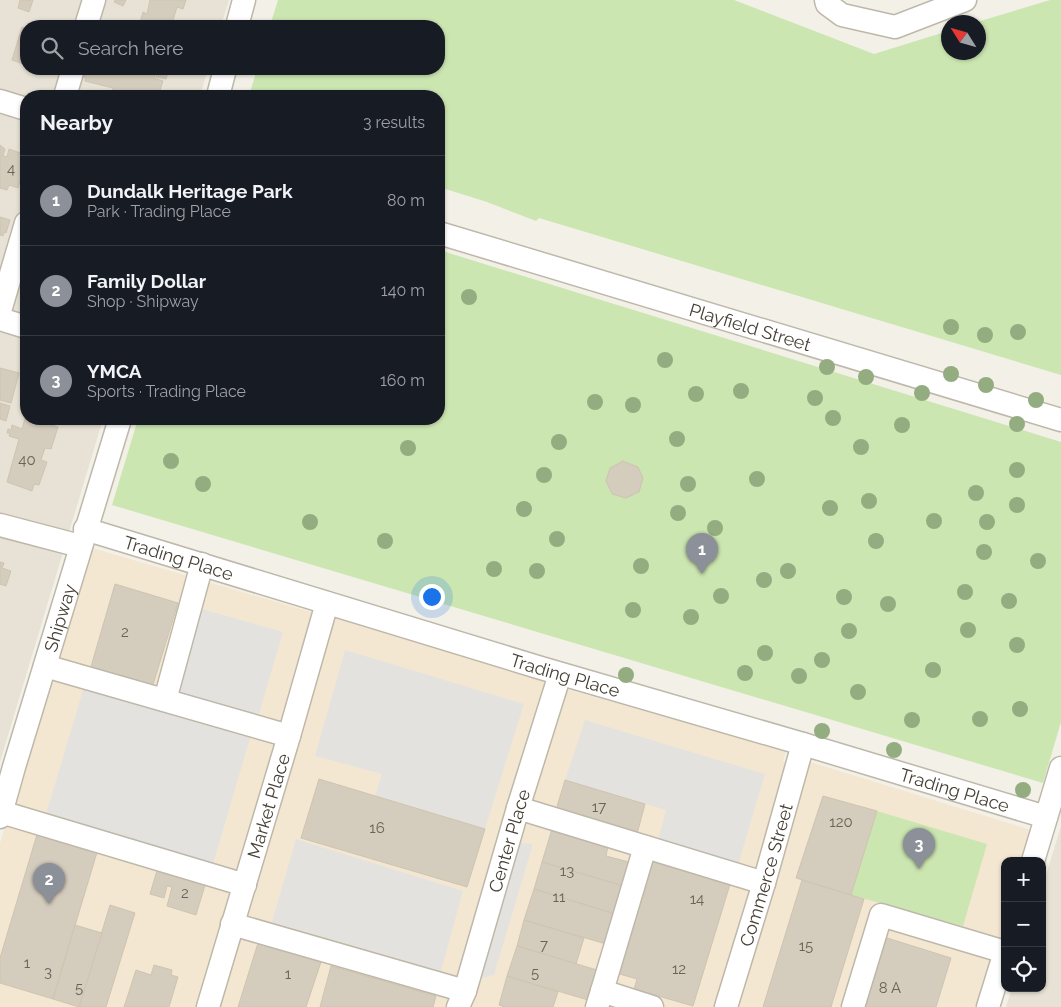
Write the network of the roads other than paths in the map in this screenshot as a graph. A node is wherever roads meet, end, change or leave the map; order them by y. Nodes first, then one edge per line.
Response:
1 (94, 0) edge
2 (244, 0) edge
3 (826, 0) edge
4 (966, 0) edge
5 (88, 20) edge
6 (239, 20) edge
7 (71, 75) edge
8 (223, 75) edge
9 (67, 90) edge
10 (220, 90) edge
11 (0, 101) edge
12 (20, 106) edge
13 (445, 235) edge
14 (20, 243) edge
15 (0, 311) edge
16 (0, 319) edge
17 (20, 325) edge
18 (1061, 420) edge
19 (118, 425) edge
20 (0, 525) edge
21 (83, 537) junction
22 (202, 564) junction
23 (327, 603) junction
24 (45, 666) junction
25 (560, 674) junction
26 (165, 700) junction
27 (289, 736) junction
28 (803, 744) junction
29 (7, 765) edge
30 (1061, 768) edge
31 (518, 808) junction
32 (1, 814) edge
33 (1046, 817) junction
34 (645, 847) junction
35 (1034, 857) edge
36 (764, 883) junction
37 (245, 885) junction
38 (232, 924) junction
39 (1001, 951) edge
40 (1001, 965) edge
41 (600, 999) edge
42 (461, 1003) edge
43 (208, 1007) edge
44 (652, 1007) edge
45 (726, 1007) edge
46 (853, 1007) edge
47 (988, 1007) edge

1 - 5 street
2 - 6 street
3 - 4 street
7 - 9 street
8 - 10 street
11 - 12 street
13 - 18 street, Playfield Street
14 - 15 street
16 - 17 street
19 - 21 street, Shipway
20 - 21 street, Trading Place
21 - 22 street, Trading Place
21 - 24 street, Shipway
22 - 23 street, Trading Place
22 - 26 street
23 - 25 street, Trading Place
23 - 27 street, Market Place
24 - 26 street
24 - 29 street, Shipway
25 - 28 street, Trading Place
25 - 31 street, Center Place
26 - 27 street
27 - 37 street, Market Place
28 - 33 street, Trading Place
28 - 36 street, Commerce Street
29 - 32 street, Shipway
30 - 33 street
31 - 34 street
31 - 42 street, Center Place
32 - 37 street
33 - 35 street
34 - 36 street
34 - 41 street
36 - 45 street, Commerce Street
37 - 38 street, Market Place
38 - 42 street
38 - 43 street, Market Place
39 - 46 street
40 - 47 street
41 - 44 street

